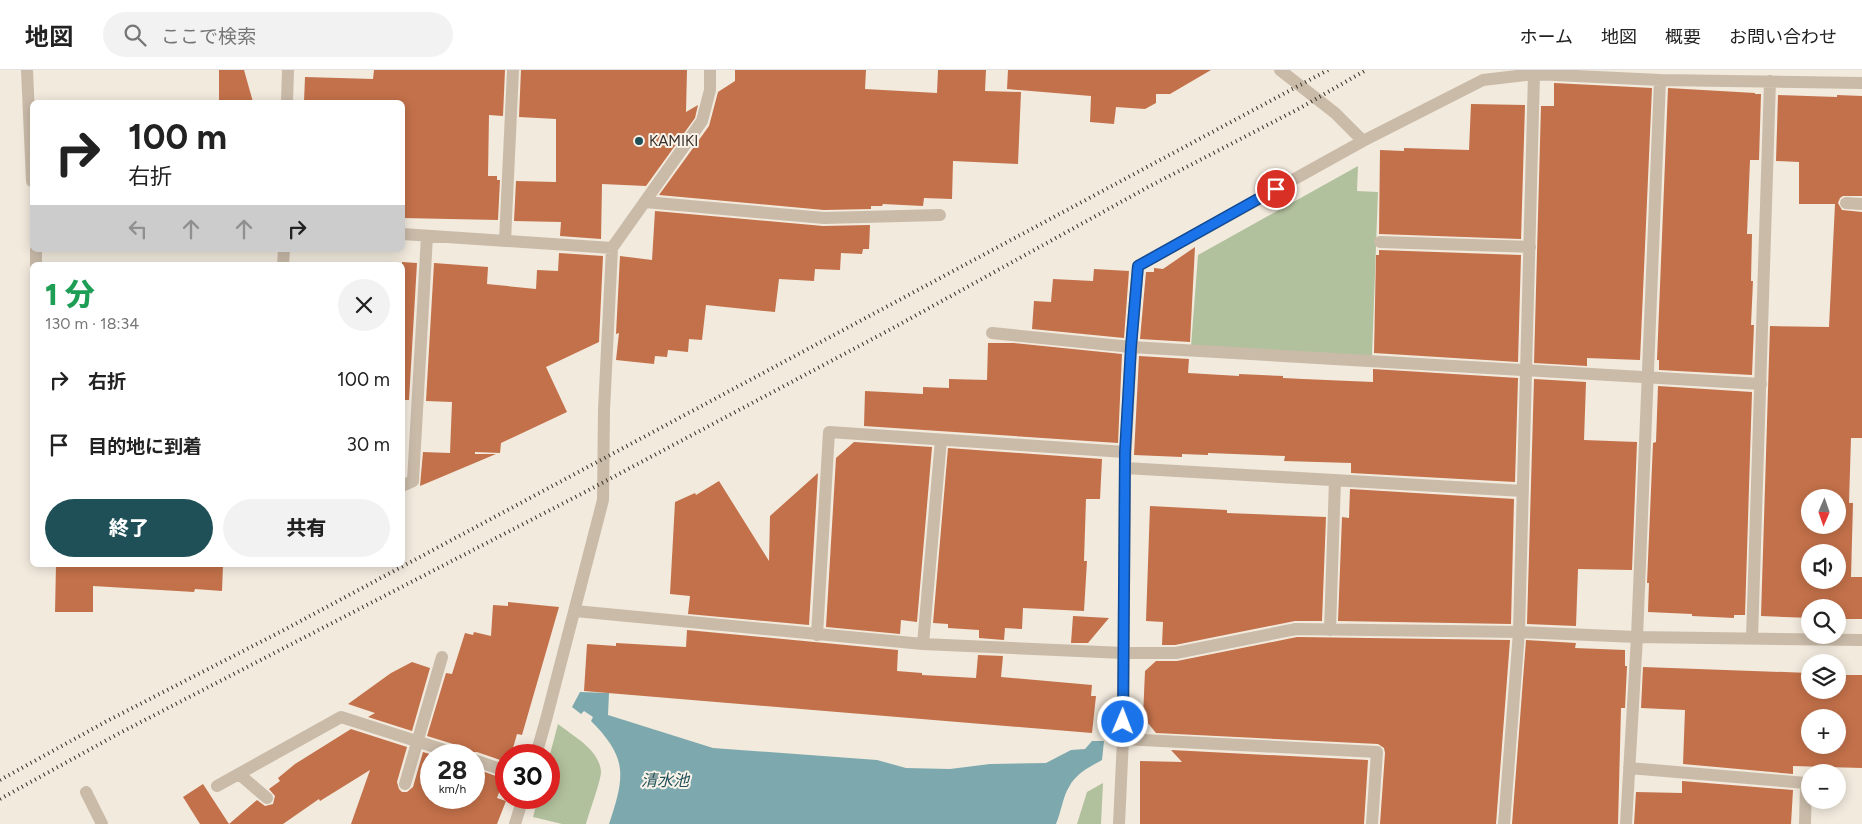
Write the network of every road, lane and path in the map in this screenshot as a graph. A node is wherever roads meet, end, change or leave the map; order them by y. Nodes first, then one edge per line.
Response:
1 (27, 70) edge
2 (288, 70) edge
3 (513, 70) edge
4 (710, 70) edge
5 (1280, 70) edge
6 (1534, 74) junction
7 (1660, 80) junction
8 (1770, 81) junction
9 (1862, 82) edge
10 (287, 100) edge
11 (30, 137) edge
12 (1363, 141) junction
13 (645, 202) junction
14 (1846, 203) dead end
15 (1862, 204) edge
16 (940, 215) dead end
17 (405, 234) edge
18 (427, 236) junction
19 (505, 241) junction
20 (1380, 242) dead end
21 (1530, 247) junction
22 (612, 248) junction
23 (992, 333) dead end
24 (1131, 347) junction
25 (1526, 370) junction
26 (1648, 378) junction
27 (1761, 384) junction
28 (941, 440) junction
29 (1125, 452) junction
30 (1124, 468) junction
31 (1335, 480) junction
32 (405, 485) edge
33 (1523, 491) junction
34 (575, 611) junction
35 (1330, 630) junction
36 (1519, 632) junction
37 (817, 635) junction
38 (1637, 637) junction
39 (1752, 638) junction
40 (1862, 640) edge
41 (923, 644) junction
42 (1124, 653) junction
43 (442, 657) dead end
44 (1123, 739) junction
45 (416, 740) junction
46 (428, 744) edge
47 (539, 744) edge
48 (1630, 768) junction
49 (238, 774) junction
50 (405, 784) dead end
51 (218, 786) dead end
52 (86, 792) dead end
53 (267, 798) dead end
54 (520, 809) edge
55 (102, 824) edge
56 (515, 824) edge
57 (1119, 824) edge
58 (1372, 824) edge
59 (1504, 824) edge
60 (1626, 824) edge
61 (1805, 824) edge

1 - 11 street
2 - 10 street
3 - 19 street
4 - 13 street
5 - 12 street
6 - 7 street
6 - 12 street
6 - 21 street
7 - 8 street
7 - 26 street
8 - 9 street
8 - 27 street
12 - 24 street
13 - 16 street
13 - 22 street
14 - 15 street
17 - 18 street
18 - 19 street
18 - 32 street
19 - 22 street
20 - 21 street
21 - 25 street
22 - 34 street
23 - 24 street
24 - 25 street
24 - 29 street
25 - 26 street
25 - 33 street
26 - 27 street
26 - 38 street
27 - 39 street
28 - 29 street
28 - 37 street
28 - 41 street
29 - 30 street
30 - 31 street
30 - 42 street
31 - 33 street
31 - 35 street
33 - 36 street
34 - 37 street
34 - 47 street
35 - 36 street
35 - 42 street
36 - 38 street
36 - 59 street
37 - 41 street
38 - 39 street
38 - 48 street
39 - 40 street
41 - 42 street
42 - 44 street
43 - 45 street
44 - 57 street
44 - 58 street
45 - 46 street
45 - 49 street
45 - 50 street
48 - 60 street
48 - 61 street
49 - 51 street
49 - 53 street
52 - 55 street
54 - 56 street

